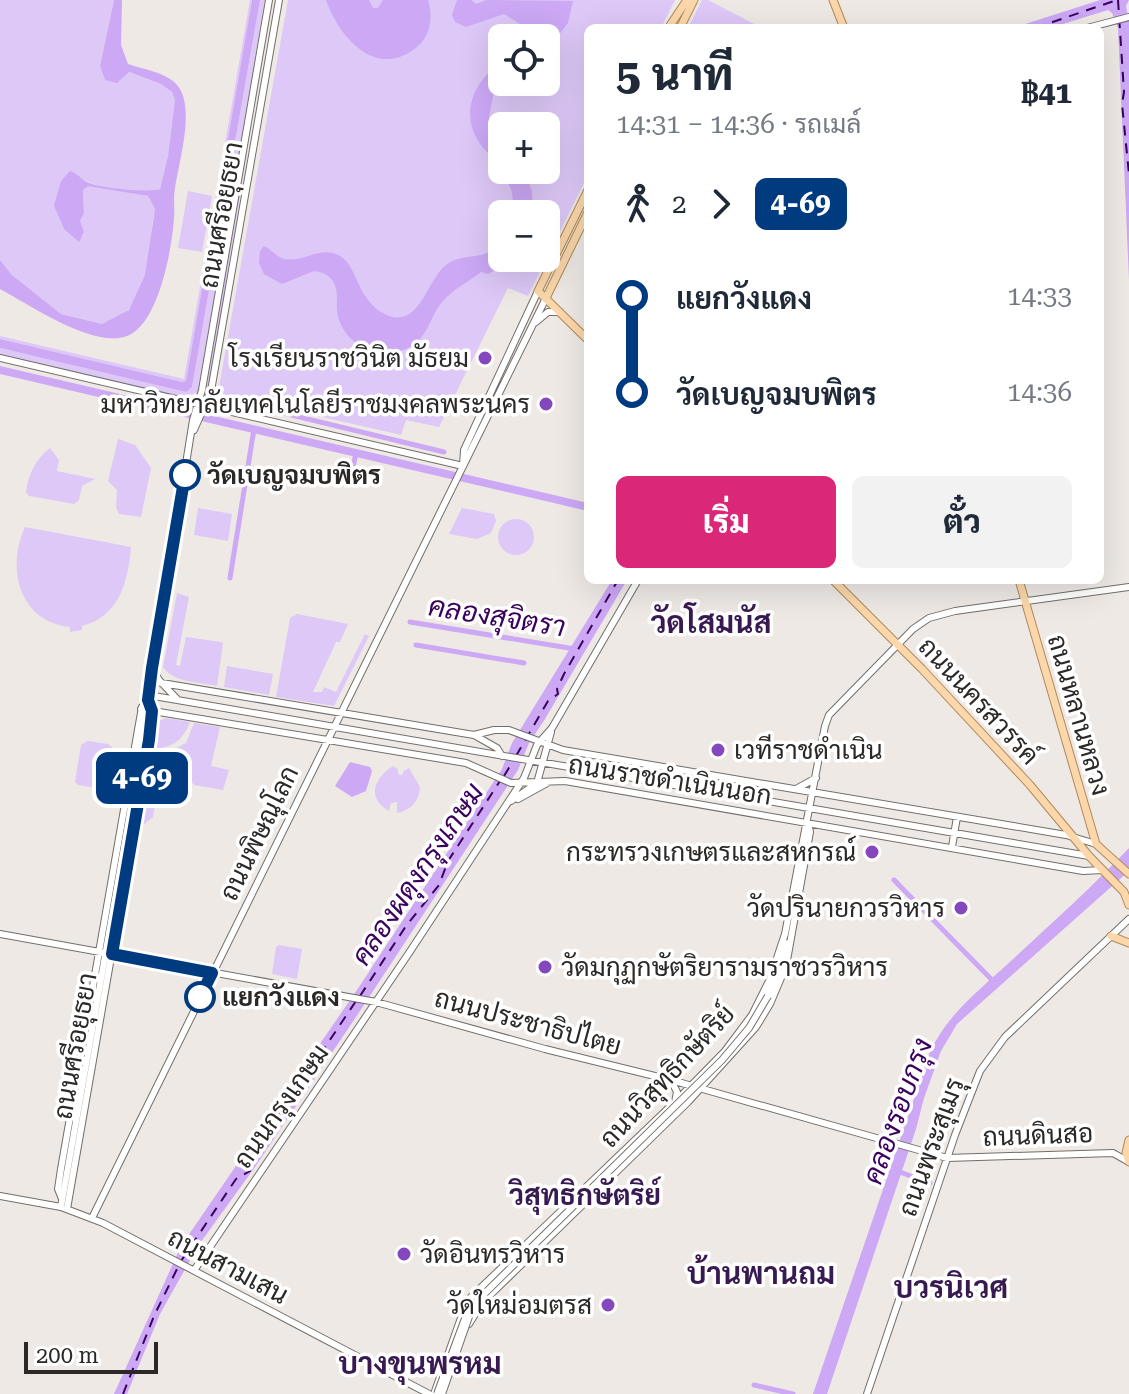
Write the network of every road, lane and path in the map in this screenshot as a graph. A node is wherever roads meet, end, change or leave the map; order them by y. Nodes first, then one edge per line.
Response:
1 (269, 0) edge
2 (279, 0) edge
3 (685, 0) edge
4 (694, 0) edge
5 (833, 0) edge
6 (1129, 17) edge
7 (671, 24) edge
8 (682, 24) edge
9 (842, 24) edge
10 (1102, 24) edge
11 (244, 146) junction
12 (253, 148) junction
13 (584, 198) edge
14 (584, 220) edge
15 (538, 291) junction
16 (546, 298) junction
17 (560, 312) junction
18 (532, 326) junction
19 (584, 336) edge
20 (0, 358) edge
21 (505, 360) junction
22 (514, 364) junction
23 (500, 370) junction
24 (508, 376) junction
25 (201, 407) junction
26 (462, 468) junction
27 (636, 584) edge
28 (837, 584) edge
29 (1020, 584) edge
30 (1129, 587) edge
31 (1025, 603) junction
32 (898, 645) junction
33 (152, 668) junction
34 (150, 681) junction
35 (166, 684) junction
36 (148, 698) junction
37 (246, 698) junction
38 (178, 700) junction
39 (147, 710) junction
40 (243, 711) junction
41 (167, 713) junction
42 (340, 713) junction
43 (152, 720) junction
44 (241, 725) junction
45 (333, 727) junction
46 (423, 727) junction
47 (550, 731) junction
48 (474, 735) junction
49 (139, 738) junction
50 (405, 739) junction
51 (327, 740) junction
52 (539, 740) junction
53 (420, 741) junction
54 (144, 748) junction
55 (403, 753) junction
56 (504, 756) junction
57 (527, 760) junction
58 (544, 762) junction
59 (478, 767) junction
60 (680, 770) junction
61 (816, 778) junction
62 (481, 780) dead end
63 (522, 781) junction
64 (550, 781) junction
65 (537, 783) junction
66 (677, 785) junction
67 (796, 789) junction
68 (707, 790) junction
69 (510, 792) junction
70 (814, 792) junction
71 (129, 799) junction
72 (704, 805) junction
73 (811, 808) junction
74 (957, 817) junction
75 (1063, 822) junction
76 (808, 823) junction
77 (954, 832) junction
78 (1057, 834) junction
79 (1075, 836) junction
80 (1096, 844) junction
81 (952, 847) junction
82 (1089, 856) junction
83 (1112, 858) junction
84 (1102, 871) junction
85 (1129, 874) edge
86 (116, 875) junction
87 (1129, 905) edge
88 (116, 911) junction
89 (1129, 919) edge
90 (793, 928) junction
91 (0, 934) edge
92 (1111, 936) junction
93 (1129, 943) edge
94 (106, 953) junction
95 (212, 973) junction
96 (374, 1001) junction
97 (87, 1063) junction
98 (671, 1080) junction
99 (707, 1081) junction
100 (691, 1085) junction
101 (700, 1088) junction
102 (711, 1092) junction
103 (675, 1102) junction
104 (74, 1119) junction
105 (78, 1130) junction
106 (1129, 1140) edge
107 (947, 1158) junction
108 (1129, 1162) edge
109 (0, 1196) edge
110 (63, 1205) junction
111 (92, 1218) junction
112 (534, 1238) junction
113 (192, 1268) junction
114 (868, 1392) edge
115 (439, 1393) edge

1 - 11 main road, ถนนศรีอยุธยา
2 - 12 main road, ถนนศรีอยุธยา
3 - 7 main road
4 - 8 main road
5 - 9 main road
6 - 10 main road
11 - 12 main road
11 - 25 main road, ถนนศรีอยุธยา
12 - 25 main road, ถนนศรีอยุธยา
13 - 15 main road, ถนนพิษณุโลก
14 - 16 main road, ถนนพิษณุโลก
15 - 16 main road
15 - 21 main road, ถนนพิษณุโลก
16 - 17 main road
16 - 18 main road, ถนนพิษณุโลก
17 - 18 main road
17 - 19 main road
18 - 22 main road, ถนนพิษณุโลก
20 - 25 main road
21 - 22 main road
21 - 23 main road, ถนนพิษณุโลก
22 - 24 main road, ถนนพิษณุโลก
23 - 24 main road
23 - 26 main road, ถนนพิษณุโลก
24 - 26 main road, ถนนพิษณุโลก
25 - 26 main road
25 - 33 main road, ถนนศรีอยุธยา
26 - 42 main road, ถนนพิษณุโลก
27 - 47 main road
28 - 32 main road, ถนนนครสวรรค์
29 - 31 main road, ถนนหลานหลวง
30 - 31 main road, ถนนวิสุทธิกษัตริย์
31 - 32 main road, ถนนวิสุทธิกษัตริย์
31 - 80 main road, ถนนหลานหลวง
32 - 61 main road, ถนนวิสุทธิกษัตริย์
32 - 75 main road, ถนนนครสวรรค์
33 - 34 main road, ถนนศรีอยุธยา
33 - 35 main road
34 - 35 main road, ถนนราชดำเนินนอก
34 - 36 main road, ถนนศรีอยุธยา
35 - 37 main road, ถนนราชดำเนินนอก
35 - 38 main road
36 - 38 main road, ถนนราชดำเนินนอก
36 - 39 main road, ถนนศรีอยุธยา
37 - 40 main road
37 - 42 main road, ถนนราชดำเนินนอก
38 - 40 main road, ถนนราชดำเนินนอก
39 - 41 main road, ถนนราชดำเนินนอก
39 - 43 main road, ถนนศรีอยุธยา
39 - 49 main road, ถนนศรีอยุธยา
40 - 44 main road
40 - 45 main road, ถนนราชดำเนินนอก
41 - 43 main road
41 - 44 main road, ถนนราชดำเนินนอก
42 - 45 main road, ถนนพิษณุโลก
42 - 46 main road, ถนนราชดำเนินนอก
43 - 54 main road, ถนนศรีอยุธยา
44 - 51 main road, ถนนราชดำเนินนอก
45 - 50 main road, ถนนราชดำเนินนอก
45 - 51 main road, ถนนพิษณุโลก
46 - 48 main road, ถนนราชดำเนินนอก
46 - 53 main road
47 - 52 main road
47 - 52 main road
48 - 52 main road, ถนนราชดำเนินนอก
48 - 56 main road
49 - 54 main road, ถนนศรีอยุธยา
49 - 71 main road, ถนนศรีอยุธยา
50 - 53 main road, ถนนราชดำเนินนอก
50 - 55 main road
51 - 55 main road, ถนนราชดำเนินนอก
51 - 95 main road, ถนนพิษณุโลก
52 - 57 main road
52 - 58 main road
52 - 60 main road, ถนนราชดำเนินนอก
53 - 56 main road, ถนนราชดำเนินนอก
54 - 71 main road, ถนนศรีอยุธยา
54 - 88 main road, ถนนศรีอยุธยา
55 - 59 main road, ถนนราชดำเนินนอก
56 - 57 main road, ถนนราชดำเนินนอก
57 - 58 main road, ถนนราชดำเนินนอก
57 - 63 main road
58 - 63 main road
58 - 65 main road
58 - 66 main road, ถนนราชดำเนินนอก
59 - 62 main road
59 - 69 main road, ถนนราชดำเนินนอก
60 - 66 main road
60 - 67 main road, ถนนราชดำเนินนอก
61 - 67 main road
61 - 70 main road, ถนนวิสุทธิกษัตริย์
63 - 65 main road, ถนนราชดำเนินนอก
63 - 69 main road, ถนนราชดำเนินนอก
64 - 65 main road, ถนนราชดำเนินนอก
64 - 69 main road
64 - 72 main road, ถนนราชดำเนินนอก
65 - 69 main road, ถนนกรุงเกษม
66 - 68 main road, ถนนราชดำเนินนอก
67 - 70 main road, ถนนราชดำเนินนอก
68 - 72 main road
68 - 73 main road, ถนนราชดำเนินนอก
69 - 96 main road, ถนนกรุงเกษม
70 - 73 main road, ถนนวิสุทธิกษัตริย์
70 - 74 main road, ถนนราชดำเนินนอก
71 - 86 main road, ถนนศรีอยุธยา
72 - 76 main road, ถนนราชดำเนินนอก
73 - 76 main road, ถนนวิสุทธิกษัตริย์
73 - 77 main road, ถนนราชดำเนินนอก
74 - 77 main road
74 - 78 main road, ถนนราชดำเนินนอก
75 - 78 main road
75 - 79 main road, ถนนนครสวรรค์
76 - 81 main road, ถนนราชดำเนินนอก
76 - 90 main road, ถนนวิสุทธิกษัตริย์
76 - 100 main road, ถนนวิสุทธิกษัตริย์
77 - 81 main road
77 - 82 main road, ถนนราชดำเนินนอก
78 - 79 main road, ถนนราชดำเนินนอก
79 - 80 main road, ถนนราชดำเนินนอก
79 - 82 main road, ถนนนครสวรรค์
80 - 83 main road
81 - 84 main road, ถนนราชดำเนินนอก
82 - 83 main road
82 - 84 main road, ถนนนครสวรรค์
83 - 84 main road
83 - 85 main road
84 - 87 main road, ถนนนครสวรรค์
86 - 88 main road, ถนนศรีอยุธยา
86 - 94 main road, ถนนศรีอยุธยา
88 - 94 main road, ถนนศรีอยุธยา
89 - 92 main road, ถนนพระสุเมรุ
90 - 99 main road, ถนนวิสุทธิกษัตริย์
90 - 115 main road, bridge
91 - 94 main road, ถนนประชาธิปไตย
92 - 93 main road
92 - 107 main road, ถนนพระสุเมรุ
94 - 95 main road, ถนนประชาธิปไตย
94 - 97 main road, ถนนศรีอยุธยา
94 - 97 main road, ถนนศรีอยุธยา
95 - 96 main road, ถนนประชาธิปไตย
95 - 111 main road, ถนนพิษณุโลก
96 - 98 main road, ถนนประชาธิปไตย
96 - 113 main road, ถนนกรุงเกษม
97 - 104 main road, ถนนศรีอยุธยา
97 - 105 main road, ถนนศรีอยุธยา
98 - 100 main road, ถนนประชาธิปไตย
98 - 103 main road
99 - 101 main road, ถนนวิสุทธิกษัตริย์
99 - 102 main road
100 - 101 main road, ถนนประชาธิปไตย
100 - 103 main road, ถนนวิสุทธิกษัตริย์
101 - 102 main road, ถนนประชาธิปไตย
101 - 115 main road, ถนนวิสุทธิกษัตริย์
102 - 107 main road, ถนนประชาธิปไตย
103 - 112 main road, ถนนวิสุทธิกษัตริย์
104 - 105 main road, ถนนศรีอยุธยา
104 - 110 main road, ถนนศรีอยุธยา
105 - 110 main road, ถนนศรีอยุธยา
106 - 108 main road
107 - 108 main road, ถนนดินสอ
107 - 114 main road, ถนนพระสุเมรุ
109 - 110 main road, ถนนสามเสน
110 - 111 main road, ถนนสามเสน
111 - 113 main road, ถนนสามเสน
112 - 115 main road, bridge
112 - 115 main road, ถนนวิสุทธิกษัตริย์
113 - 115 main road, ถนนสามเสน

